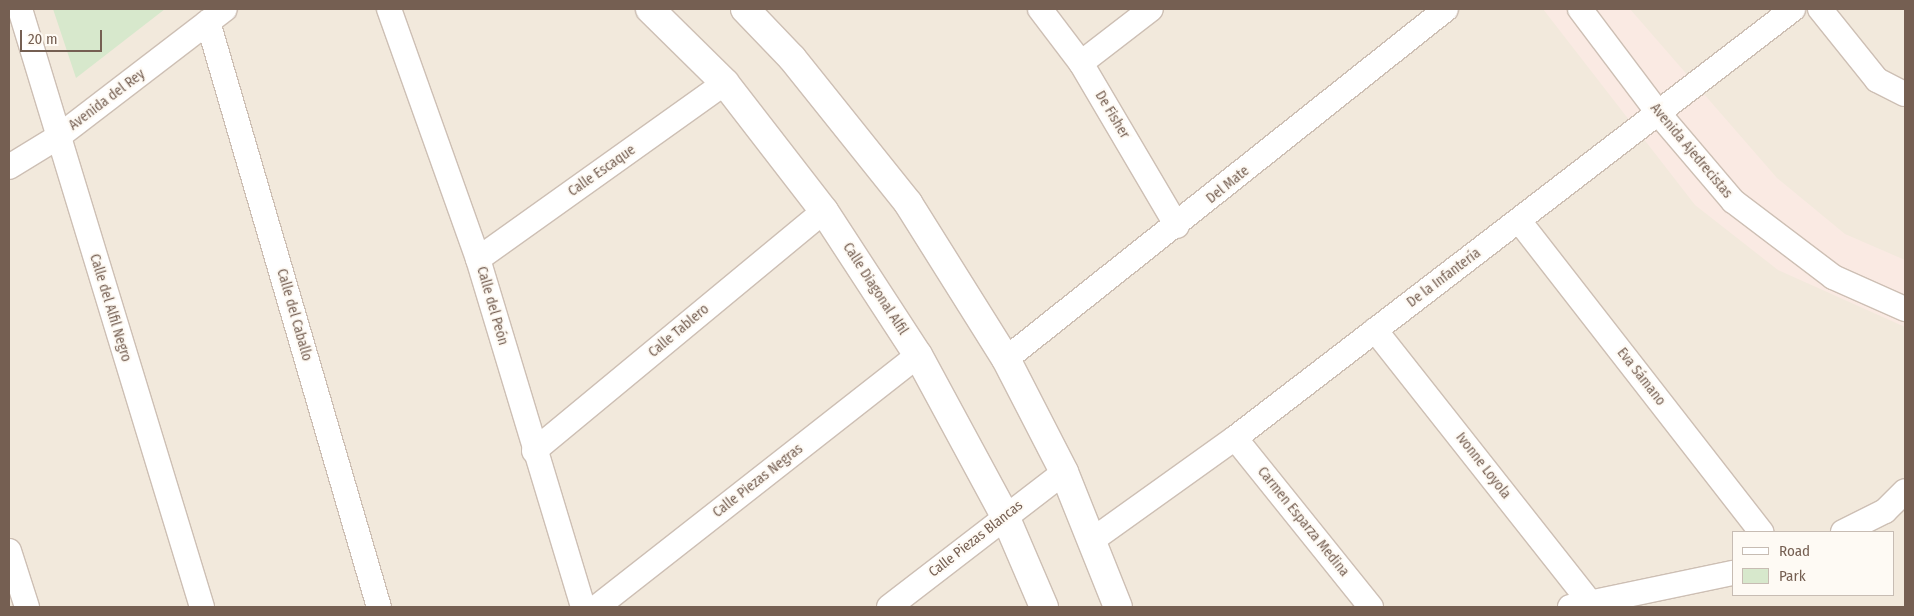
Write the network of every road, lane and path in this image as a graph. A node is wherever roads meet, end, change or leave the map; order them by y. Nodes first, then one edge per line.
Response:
1 (20, 9) edge
2 (389, 9) edge
3 (650, 9) edge
4 (745, 9) edge
5 (1040, 9) edge
6 (1151, 9) edge
7 (1446, 9) edge
8 (1580, 9) edge
9 (1793, 9) edge
10 (1820, 9) edge
11 (216, 15) edge
12 (1081, 63) junction
13 (725, 83) junction
14 (1905, 94) edge
15 (1659, 114) junction
16 (58, 137) junction
17 (9, 167) edge
18 (824, 211) junction
19 (1520, 222) junction
20 (1178, 226) junction
21 (478, 259) junction
22 (1905, 308) edge
23 (1375, 330) junction
24 (918, 355) junction
25 (1006, 359) junction
26 (1235, 438) junction
27 (534, 451) junction
28 (1064, 472) junction
29 (1905, 491) edge
30 (1005, 516) junction
31 (1760, 531) edge
32 (1845, 531) edge
33 (1091, 541) junction
34 (9, 551) edge
35 (1732, 573) edge
36 (1580, 605) edge
37 (27, 607) edge
38 (202, 607) edge
39 (379, 607) edge
40 (583, 607) edge
41 (598, 607) edge
42 (889, 607) edge
43 (1044, 607) edge
44 (1118, 607) edge
45 (1371, 607) edge

1 - 16 street, Calle del Alfil Negro
2 - 21 street, Calle del Peón
3 - 13 street, Calle Diagonal Alfil
4 - 25 street
5 - 12 street, De Fisher
6 - 12 street
7 - 20 street, Del Mate
8 - 15 street, Avenida Ajedrecistas
9 - 15 street, De la Infantería
10 - 14 street
11 - 16 street, Avenida del Rey
11 - 39 street, Calle del Caballo
12 - 20 street, De Fisher
13 - 18 street, Calle Diagonal Alfil
13 - 21 street, Calle Escaque
15 - 19 street, De la Infantería
15 - 22 street, Avenida Ajedrecistas
16 - 17 street, Avenida del Rey
16 - 38 street, Calle del Alfil Negro
18 - 24 street, Calle Diagonal Alfil
18 - 27 street, Calle Tablero
19 - 23 street, De la Infantería
19 - 31 street, Eva Sámano
20 - 25 street, Del Mate
21 - 27 street, Calle del Peón
23 - 26 street, De la Infantería
23 - 36 street, Ivonne Loyola
24 - 30 street, Calle Diagonal Alfil
24 - 41 street, Calle Piezas Negras
25 - 28 street
26 - 33 street, De la Infantería
26 - 45 street, Carmen Esparza Medina
27 - 40 street, Calle del Peón
28 - 30 street, Calle Piezas Blancas
28 - 33 street
29 - 32 street
30 - 42 street, Calle Piezas Blancas
30 - 43 street, Calle Diagonal Alfil
33 - 44 street
34 - 37 street
35 - 36 street

